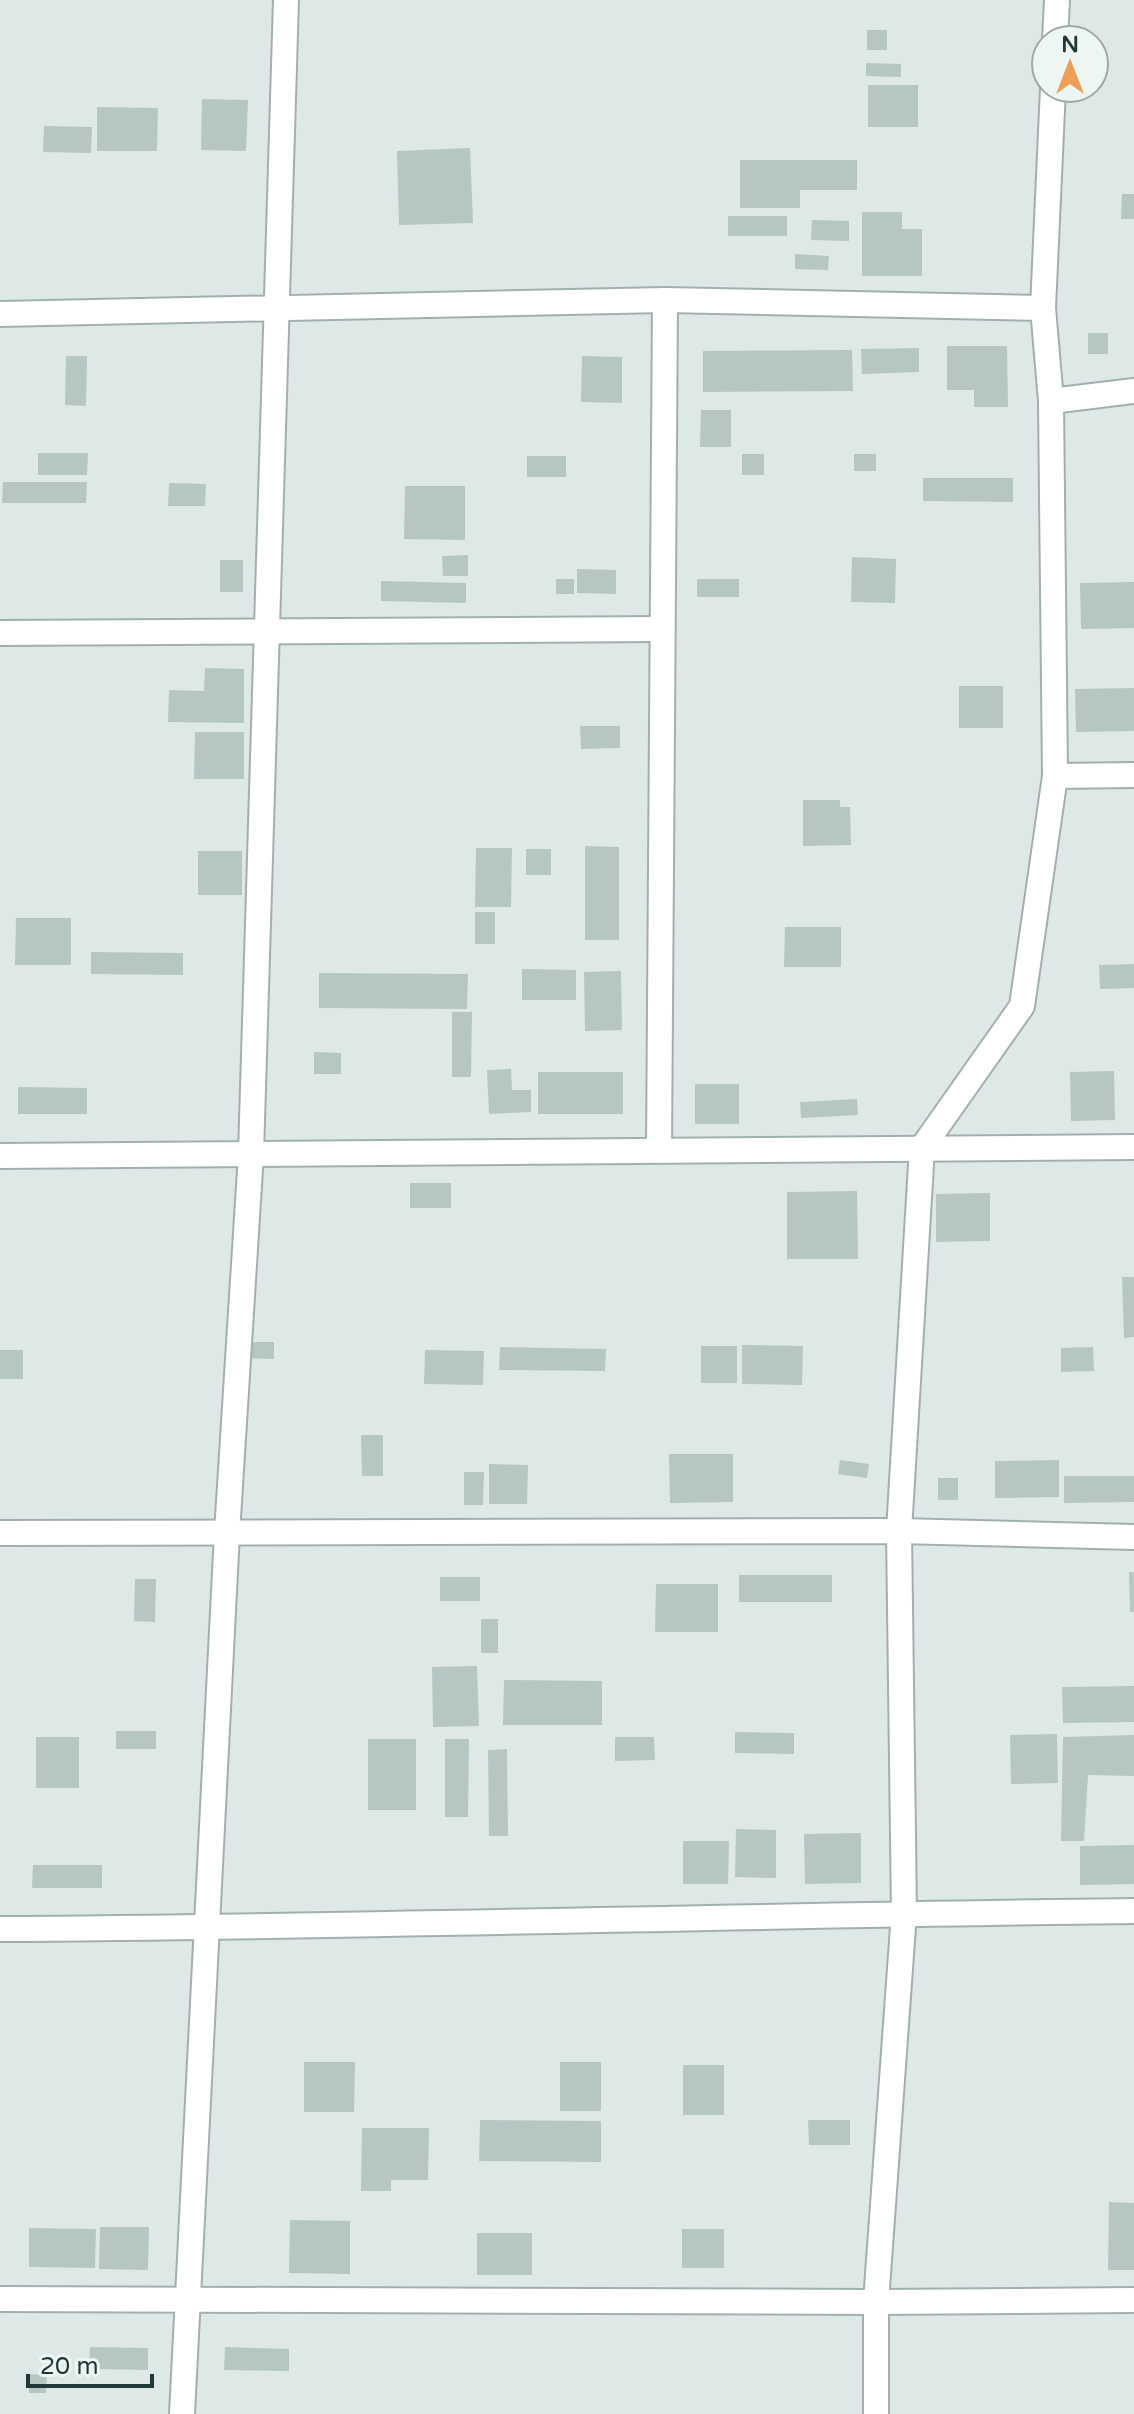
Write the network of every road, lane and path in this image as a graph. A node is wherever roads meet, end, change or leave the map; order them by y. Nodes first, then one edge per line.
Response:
1 (286, 0) edge
2 (1057, 0) edge
3 (1056, 24) edge
4 (1052, 104) edge
5 (665, 300) junction
6 (1043, 308) junction
7 (276, 309) junction
8 (0, 314) edge
9 (1134, 391) edge
10 (1051, 401) junction
11 (662, 629) junction
12 (267, 631) junction
13 (0, 633) edge
14 (1134, 775) edge
15 (1055, 776) junction
16 (1134, 1147) edge
17 (922, 1148) junction
18 (659, 1150) junction
19 (251, 1154) junction
20 (0, 1156) edge
21 (899, 1531) junction
22 (0, 1533) edge
23 (227, 1533) junction
24 (1134, 1537) edge
25 (1134, 1911) edge
26 (904, 1913) junction
27 (207, 1928) junction
28 (0, 1929) edge
29 (0, 2299) edge
30 (188, 2299) junction
31 (1134, 2300) edge
32 (876, 2302) junction
33 (182, 2414) edge
34 (876, 2414) edge

1 - 7 street
2 - 3 street
4 - 6 street
5 - 6 street
5 - 7 street
5 - 11 street
6 - 10 street
7 - 8 street
7 - 12 street
9 - 10 street
10 - 15 street
11 - 12 street
11 - 18 street
12 - 13 street
12 - 19 street
14 - 15 street
15 - 17 street
16 - 17 street
17 - 18 street
17 - 21 street
18 - 19 street
19 - 20 street
19 - 23 street
21 - 23 street
21 - 24 street
21 - 26 street
22 - 23 street
23 - 27 street
25 - 26 street
26 - 27 street
26 - 32 street
27 - 28 street
27 - 30 street
29 - 30 street
30 - 32 street
30 - 33 street
31 - 32 street
32 - 34 street

